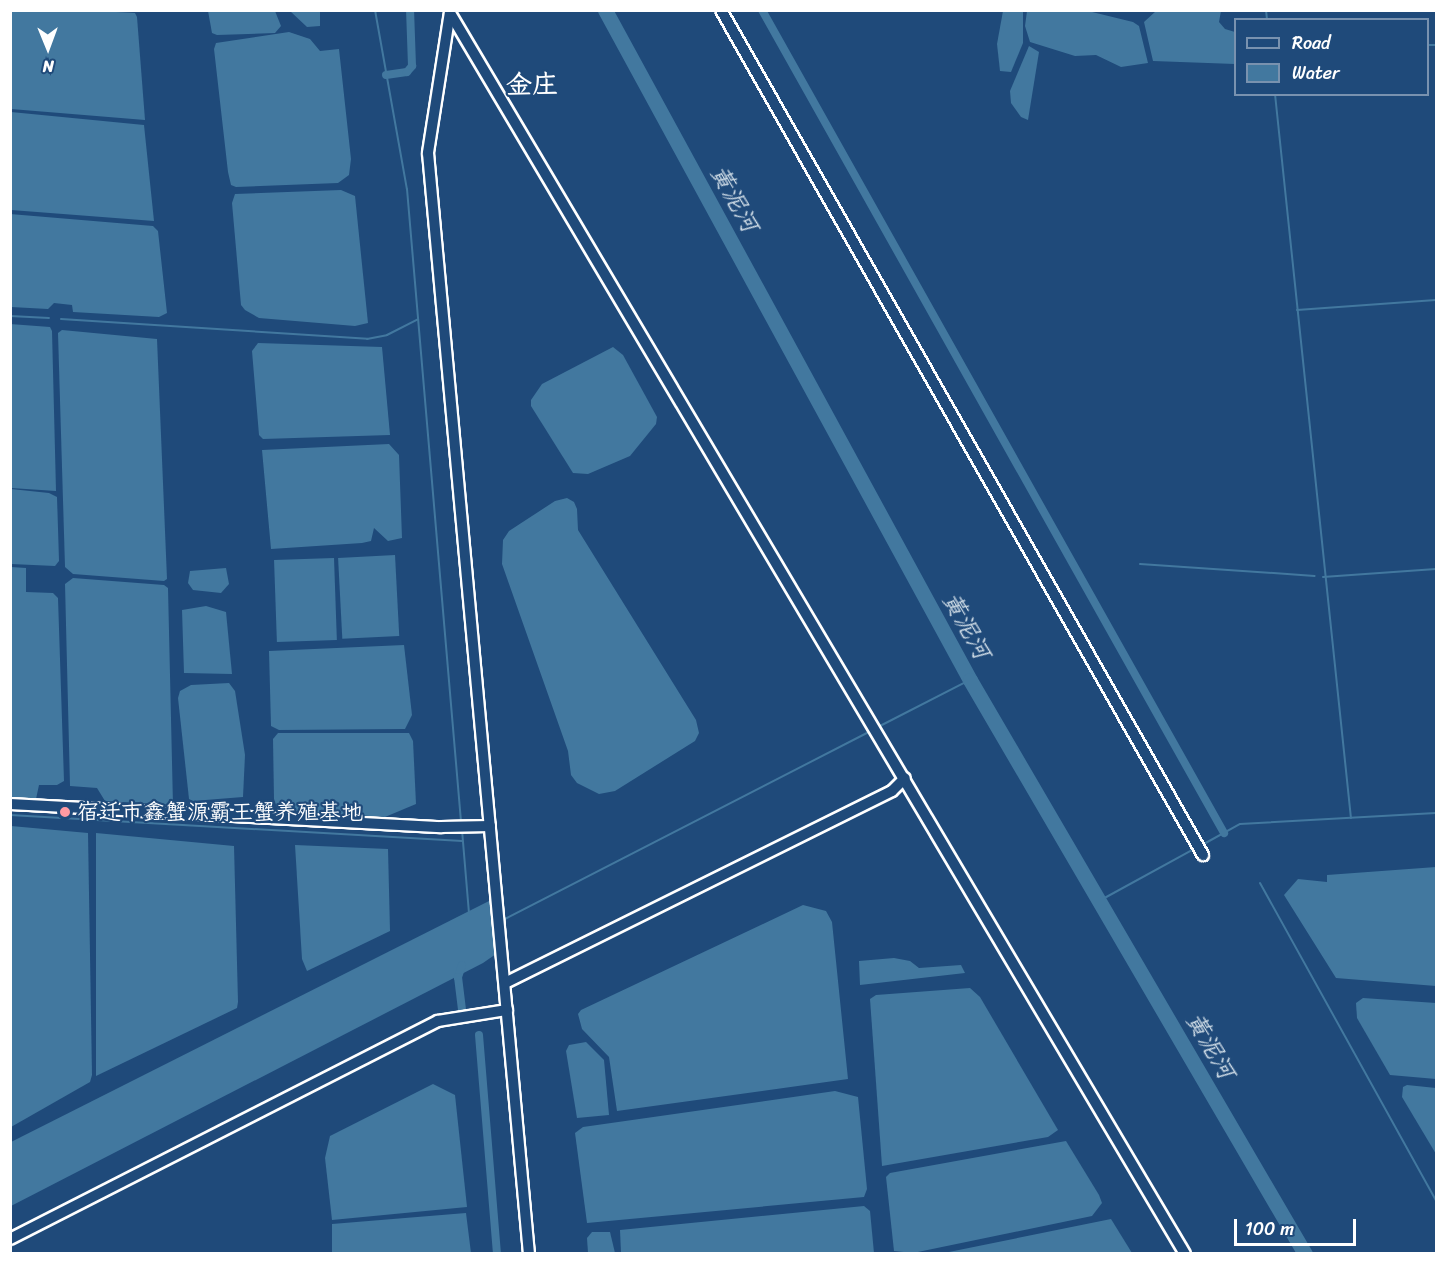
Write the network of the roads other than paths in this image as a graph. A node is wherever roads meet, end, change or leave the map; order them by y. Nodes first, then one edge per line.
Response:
1 (722, 10) edge
2 (450, 12) edge
3 (905, 778) junction
4 (10, 804) edge
5 (490, 826) junction
6 (1203, 855) dead end
7 (505, 983) junction
8 (507, 1010) junction
9 (10, 1239) edge
10 (529, 1254) edge
11 (1185, 1254) edge

1 - 6 street
2 - 3 street
2 - 5 street
3 - 7 street
3 - 11 street
4 - 5 street
5 - 7 street
7 - 8 street
8 - 9 street
8 - 10 street

